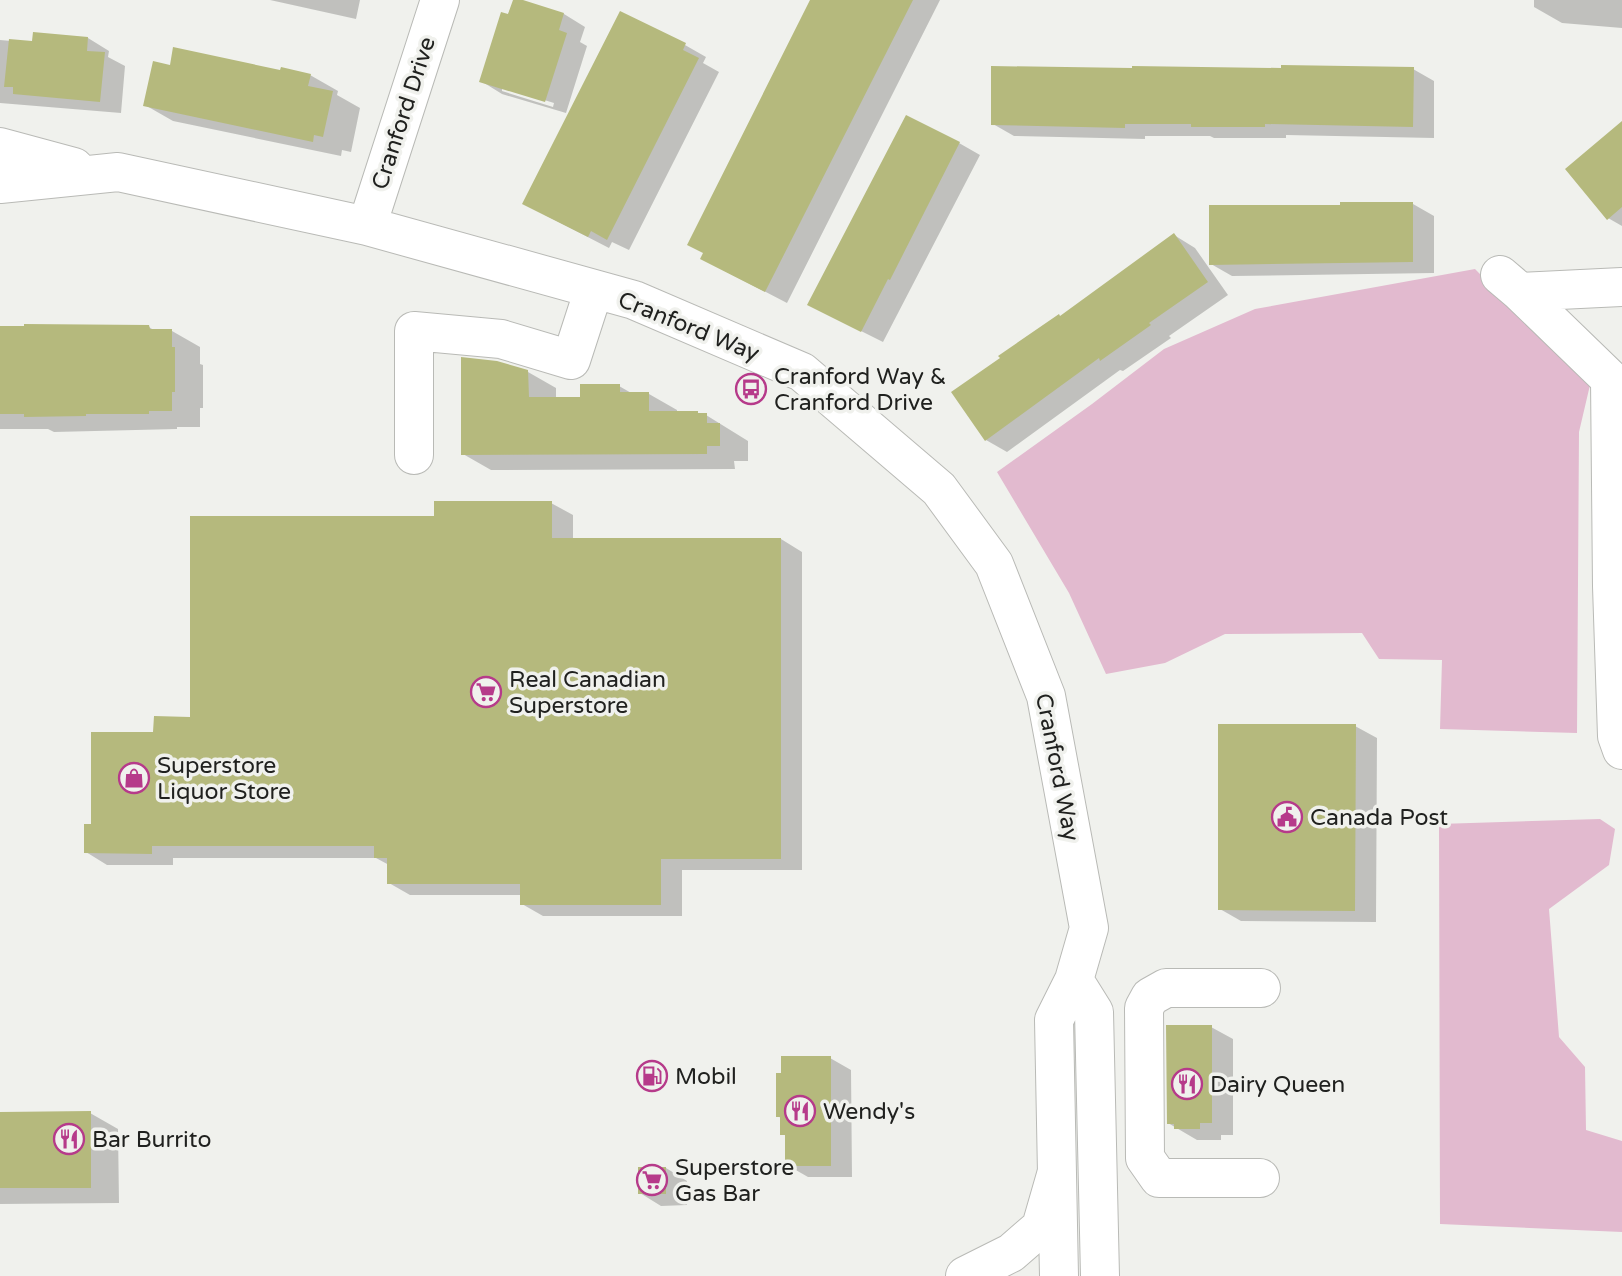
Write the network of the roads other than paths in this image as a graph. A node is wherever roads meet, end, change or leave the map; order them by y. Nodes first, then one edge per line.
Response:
1 (440, 0) edge
2 (0, 147) edge
3 (93, 173) junction
4 (0, 184) edge
5 (367, 226) junction
6 (1622, 287) edge
7 (594, 289) junction
8 (1616, 378) edge
9 (414, 456) dead end
10 (1622, 750) edge
11 (1074, 980) junction
12 (1261, 988) dead end
13 (1056, 1175) junction
14 (1260, 1178) dead end
15 (965, 1276) edge
16 (1059, 1276) edge
17 (1100, 1276) edge

1 - 5 street, Cranford Drive
2 - 3 street, Cranford Way
3 - 4 street, Cranford Way
3 - 5 street, Cranford Way
5 - 7 street, Cranford Way
6 - 8 street
7 - 9 street
7 - 11 street, Cranford Way
8 - 10 street
11 - 13 street, Cranford Way
11 - 17 street
12 - 14 street
13 - 15 street
13 - 16 street, Cranford Way

